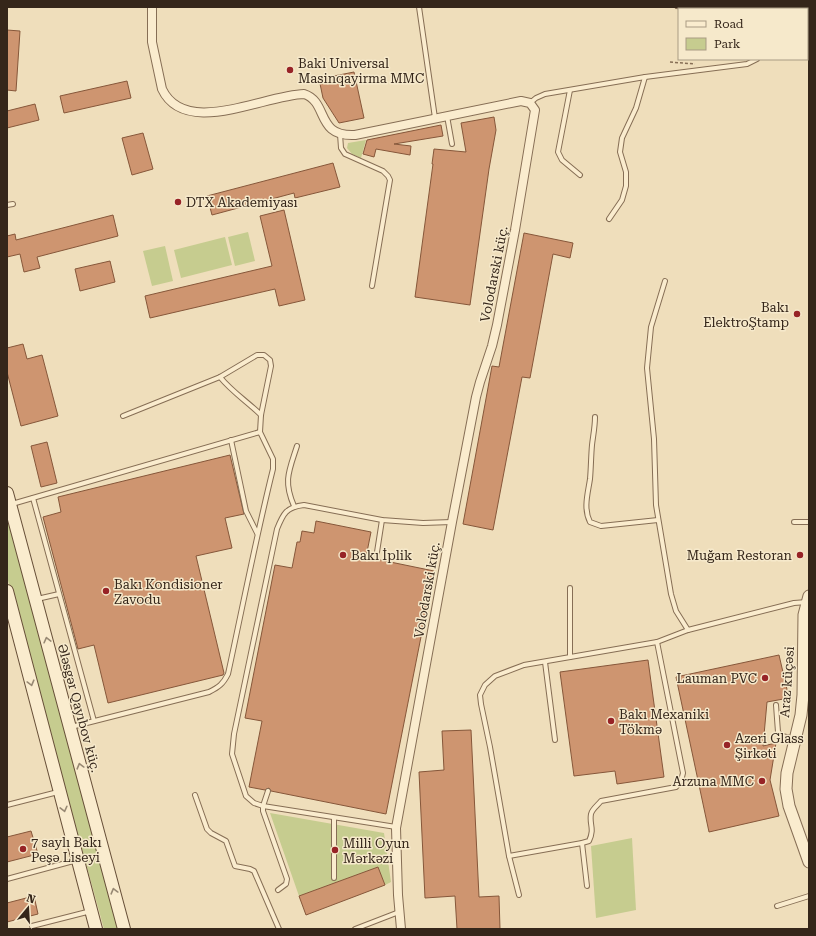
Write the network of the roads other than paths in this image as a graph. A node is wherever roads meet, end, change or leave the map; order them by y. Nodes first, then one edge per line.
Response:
1 (152, 7) edge
2 (419, 7) edge
3 (755, 60) edge
4 (645, 77) junction
5 (570, 90) junction
6 (530, 103) junction
7 (447, 116) junction
8 (436, 118) junction
9 (340, 134) junction
10 (452, 144) dead end
11 (580, 175) dead end
12 (13, 204) dead end
13 (7, 205) edge
14 (609, 219) dead end
15 (665, 281) dead end
16 (372, 286) dead end
17 (220, 377) junction
18 (261, 415) junction
19 (123, 416) dead end
20 (595, 418) dead end
21 (260, 432) junction
22 (231, 440) junction
23 (297, 446) dead end
24 (33, 498) junction
25 (9, 499) edge
26 (294, 506) junction
27 (382, 520) junction
28 (658, 520) junction
29 (452, 522) junction
30 (794, 522) dead end
31 (809, 522) edge
32 (257, 533) junction
33 (377, 552) dead end
34 (570, 588) dead end
35 (7, 591) edge
36 (59, 594) junction
37 (36, 599) junction
38 (808, 599) edge
39 (688, 630) junction
40 (658, 642) junction
41 (570, 657) junction
42 (545, 662) junction
43 (776, 705) dead end
44 (94, 721) junction
45 (69, 728) junction
46 (796, 739) junction
47 (555, 740) dead end
48 (268, 791) dead end
49 (60, 792) junction
50 (195, 794) dead end
51 (7, 805) edge
52 (263, 806) junction
53 (334, 818) junction
54 (396, 828) junction
55 (805, 842) edge
56 (582, 843) junction
57 (509, 856) junction
58 (77, 860) junction
59 (809, 862) edge
60 (334, 878) dead end
61 (7, 879) edge
62 (587, 886) dead end
63 (278, 890) dead end
64 (519, 895) dead end
65 (809, 896) edge
66 (777, 906) dead end
67 (91, 911) junction
68 (399, 912) junction
69 (32, 926) dead end
70 (96, 929) edge
71 (124, 929) edge
72 (279, 929) edge
73 (355, 929) edge
74 (401, 929) edge

1 - 9 street
2 - 8 lane
3 - 4 lane
4 - 5 lane
4 - 14 lane
5 - 6 lane
5 - 11 lane
6 - 7 street
6 - 29 street, Volodarski küç.
7 - 8 street
7 - 10 lane
8 - 9 street
9 - 16 lane
12 - 13 lane
15 - 28 lane
17 - 18 lane
17 - 18 lane
17 - 19 lane
18 - 21 lane
20 - 28 lane
21 - 22 lane
21 - 32 lane
22 - 24 lane
22 - 32 lane
23 - 26 lane
24 - 25 lane
24 - 36 lane
25 - 37 main road, Ələsgər Qayıbov küç.
26 - 27 lane
26 - 52 lane
27 - 29 lane
27 - 33 lane
28 - 39 lane
29 - 54 street, Volodarski küç.
30 - 31 lane
32 - 44 lane
34 - 41 lane
35 -> 49 main road
36 - 37 lane
36 - 44 lane
45 -> 37 main road, Ələsgər Qayıbov küç.
38 - 39 lane
38 - 46 street, Araz küçəsi
39 - 40 lane
40 - 41 lane
40 - 56 lane
41 - 42 lane
42 - 47 lane
42 - 57 lane
43 - 46 lane
44 - 45 lane
71 -> 45 main road, Ələsgər Qayıbov küç.
46 - 55 street, Araz küçəsi
48 - 52 lane
49 - 51 lane
49 -> 58 main road
50 - 72 lane
52 - 53 lane
52 - 63 lane
53 - 54 lane
53 - 60 lane
54 - 68 street, Volodarski küç.
55 - 59 street, Araz küçəsi
56 - 57 lane
56 - 62 lane
57 - 64 lane
58 - 61 lane
58 - 67 main road
65 - 66 lane
67 - 69 lane
67 - 70 main road
68 - 73 lane
68 - 74 street, Volodarski küç.

